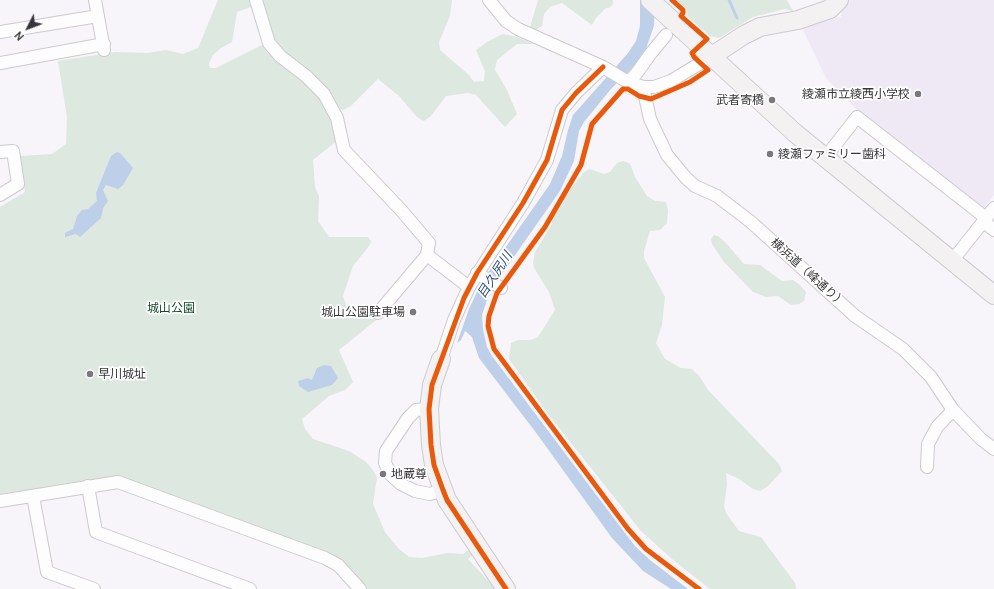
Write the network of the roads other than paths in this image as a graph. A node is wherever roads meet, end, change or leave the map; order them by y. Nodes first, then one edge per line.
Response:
1 (95, 0) edge
2 (256, 0) edge
3 (489, 0) edge
4 (650, 0) edge
5 (839, 0) edge
6 (98, 16) junction
7 (669, 27) junction
8 (0, 32) edge
9 (712, 56) junction
10 (0, 63) edge
11 (605, 69) junction
12 (627, 81) junction
13 (644, 87) junction
14 (0, 152) edge
15 (825, 158) junction
16 (0, 195) edge
17 (994, 208) edge
18 (985, 220) junction
19 (994, 230) edge
20 (427, 255) junction
21 (952, 261) junction
22 (480, 274) junction
23 (469, 287) junction
24 (499, 288) dead end
25 (994, 295) edge
26 (378, 313) dead end
27 (441, 359) joint
28 (429, 409) junction
29 (953, 410) junction
30 (994, 449) edge
31 (928, 467) dead end
32 (88, 486) junction
33 (443, 490) junction
34 (33, 496) junction
35 (0, 501) edge
36 (221, 584) edge
37 (94, 589) edge
38 (250, 589) edge
39 (360, 589) edge
40 (506, 589) edge

1 - 6 street
2 - 20 street
3 - 11 street
4 - 7 street
5 - 9 street
6 - 8 street
6 - 10 street
7 - 9 street
7 - 12 street
9 - 13 street
9 - 15 street
11 - 12 street
11 - 22 street
12 - 13 street
13 - 29 street, 横浜道（峰通り）
14 - 16 street
15 - 18 street
15 - 21 street
17 - 18 street
18 - 19 street
18 - 21 street
20 - 23 street
20 - 26 street
21 - 25 street
22 - 23 street
22 - 24 street
23 - 27 street
27 - 28 street
28 - 33 street
28 - 33 street
29 - 30 street, 横浜道（峰通り）
29 - 31 street
32 - 34 street
32 - 36 street
32 - 39 street
33 - 40 street
34 - 35 street
34 - 37 street
36 - 38 street

